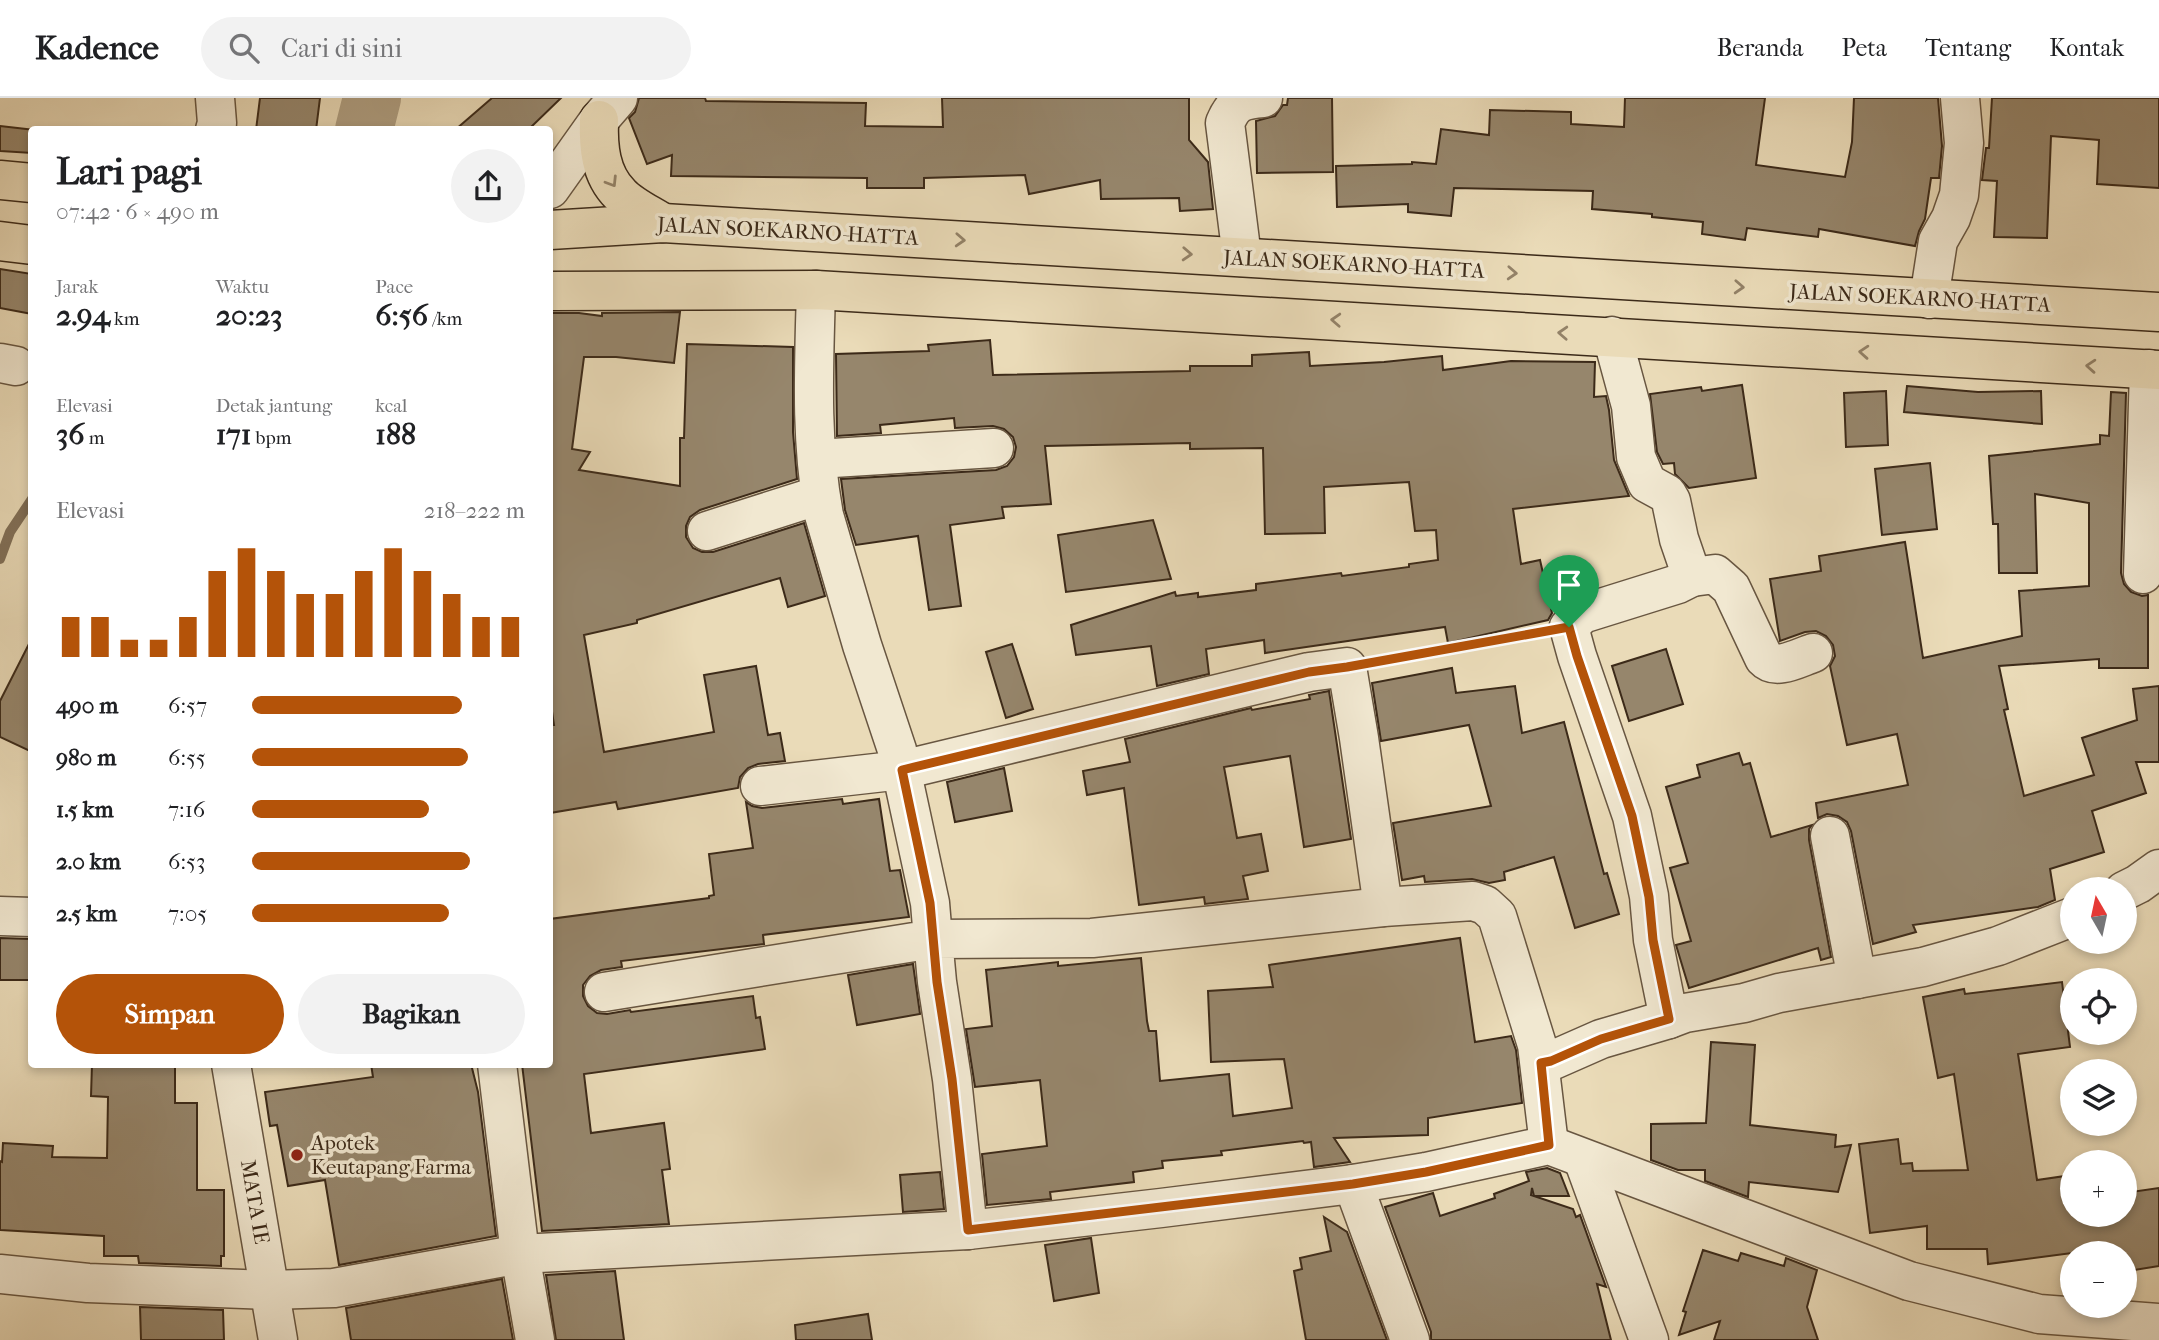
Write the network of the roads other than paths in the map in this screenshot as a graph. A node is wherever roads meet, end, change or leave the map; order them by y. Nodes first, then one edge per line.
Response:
1 (215, 98) edge
2 (1263, 98) edge
3 (1960, 98) edge
4 (608, 109) edge
5 (216, 126) edge
6 (0, 180) edge
7 (28, 183) edge
8 (553, 185) edge
9 (663, 223) junction
10 (553, 230) edge
11 (0, 241) edge
12 (28, 244) edge
13 (1241, 257) junction
14 (816, 290) junction
15 (553, 291) edge
16 (1929, 299) junction
17 (2159, 312) edge
18 (1612, 336) junction
19 (2154, 370) edge
20 (994, 448) dead end
21 (819, 477) junction
22 (707, 531) dead end
23 (2143, 573) dead end
24 (1692, 576) junction
25 (1813, 653) dead end
26 (902, 770) junction
27 (760, 786) dead end
28 (1829, 836) dead end
29 (2159, 869) edge
30 (2137, 883) edge
31 (1383, 907) junction
32 (0, 916) edge
33 (28, 917) edge
34 (2060, 922) edge
35 (933, 939) junction
36 (1857, 979) junction
37 (604, 992) dead end
38 (1669, 1019) junction
39 (1541, 1063) junction
40 (232, 1068) edge
41 (497, 1068) edge
42 (1566, 1152) junction
43 (1353, 1184) junction
44 (968, 1230) junction
45 (520, 1254) junction
46 (0, 1275) edge
47 (270, 1290) junction
48 (2159, 1323) edge
49 (2043, 1327) edge
50 (278, 1340) edge
51 (535, 1340) edge
52 (1410, 1340) edge
53 (1649, 1340) edge

1 - 5 street
2 - 13 street
3 - 16 street
4 - 8 street
4 -> 9 highway
6 - 7 highway
9 - 10 highway, JALAN SOEKARNO-HATTA
9 -> 13 highway, JALAN SOEKARNO-HATTA
11 - 12 highway
13 -> 16 highway, JALAN SOEKARNO-HATTA
14 - 15 highway
18 -> 14 highway
14 - 21 street
16 - 17 highway, JALAN SOEKARNO-HATTA
19 -> 18 highway
18 - 24 street
19 - 23 street
20 - 21 street
21 - 22 street
21 - 26 street
24 - 25 street
24 - 38 street
26 - 27 street
26 - 31 street
26 - 35 street
28 - 36 street
29 - 30 street
31 - 35 street
31 - 39 street
32 - 33 street
34 - 36 street
35 - 37 street
35 - 44 street
36 - 38 street
38 - 39 street
39 - 42 street
40 - 47 street, MATA IE
41 - 45 street
42 - 43 street
42 - 49 street
42 - 53 street
43 - 44 street
43 - 52 street
44 - 45 street
45 - 47 street
45 - 51 street
46 - 47 street
47 - 50 street, MATA IE
48 - 49 street

